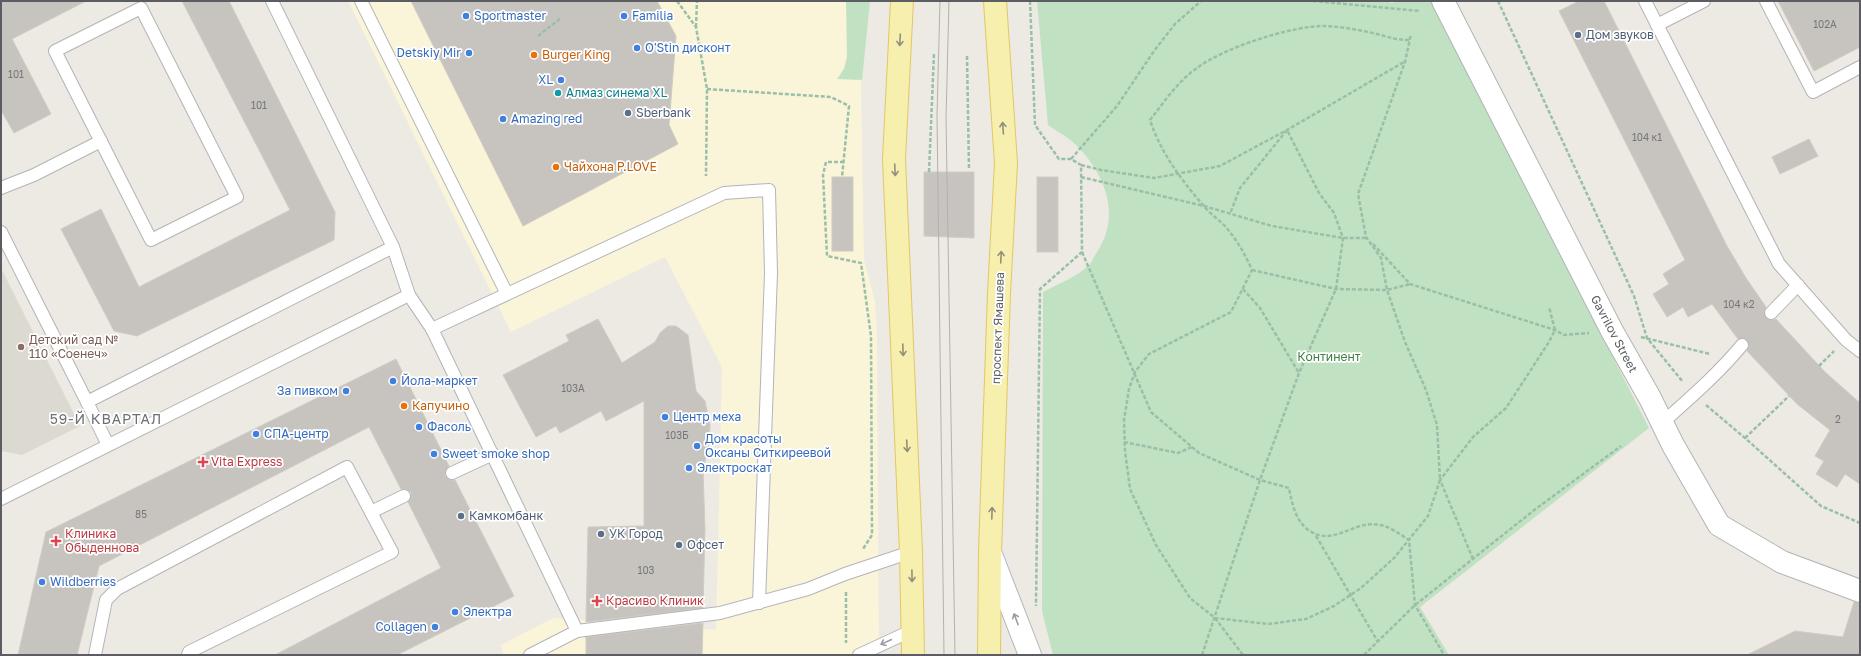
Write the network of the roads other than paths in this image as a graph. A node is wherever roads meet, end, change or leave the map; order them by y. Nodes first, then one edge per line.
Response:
1 (272, 1) edge
2 (361, 1) edge
3 (902, 1) edge
4 (995, 1) edge
5 (1645, 1) edge
6 (1704, 1) edge
7 (1766, 1) edge
8 (1448, 2) edge
9 (1657, 25) junction
10 (1860, 67) edge
11 (101, 141) junction
12 (1, 188) edge
13 (1, 232) edge
14 (393, 247) junction
15 (1798, 285) junction
16 (507, 294) junction
17 (409, 295) junction
18 (1771, 313) dead end
19 (432, 329) junction
20 (1742, 345) dead end
21 (1860, 350) edge
22 (87, 402) junction
23 (1662, 423) junction
24 (108, 445) junction
25 (493, 454) junction
26 (452, 473) dead end
27 (404, 496) dead end
28 (1, 499) edge
29 (371, 512) junction
30 (911, 552) junction
31 (990, 552) junction
32 (1860, 590) edge
33 (759, 603) junction
34 (913, 630) junction
35 (577, 631) junction
36 (95, 655) edge
37 (188, 655) edge
38 (530, 655) edge
39 (859, 655) edge
40 (913, 655) edge
41 (989, 655) edge
42 (1030, 655) edge

1 - 14 lane
2 - 16 lane
3 -> 30 main road
31 -> 4 main road, проспект Ямашева
5 - 9 lane
6 - 9 lane
7 - 10 lane
8 - 23 street, Gavrilov Street
9 - 15 lane
11 - 11 lane
11 - 12 lane
13 - 22 lane
14 - 17 lane
14 - 22 lane
15 - 18 lane
15 - 21 lane
16 - 19 lane
16 - 33 lane
17 - 19 lane
17 - 24 lane
19 - 25 lane
20 - 23 lane
22 - 24 lane
23 - 32 street, Gavrilov Street
24 - 28 lane
25 - 26 lane
25 - 35 lane
27 - 29 lane
29 - 36 lane
29 - 37 lane
30 - 33 lane
30 -> 34 main road
31 - 41 main road, проспект Ямашева
42 -> 31 street
33 - 35 lane
34 -> 39 lane
34 - 40 main road
35 - 38 lane

